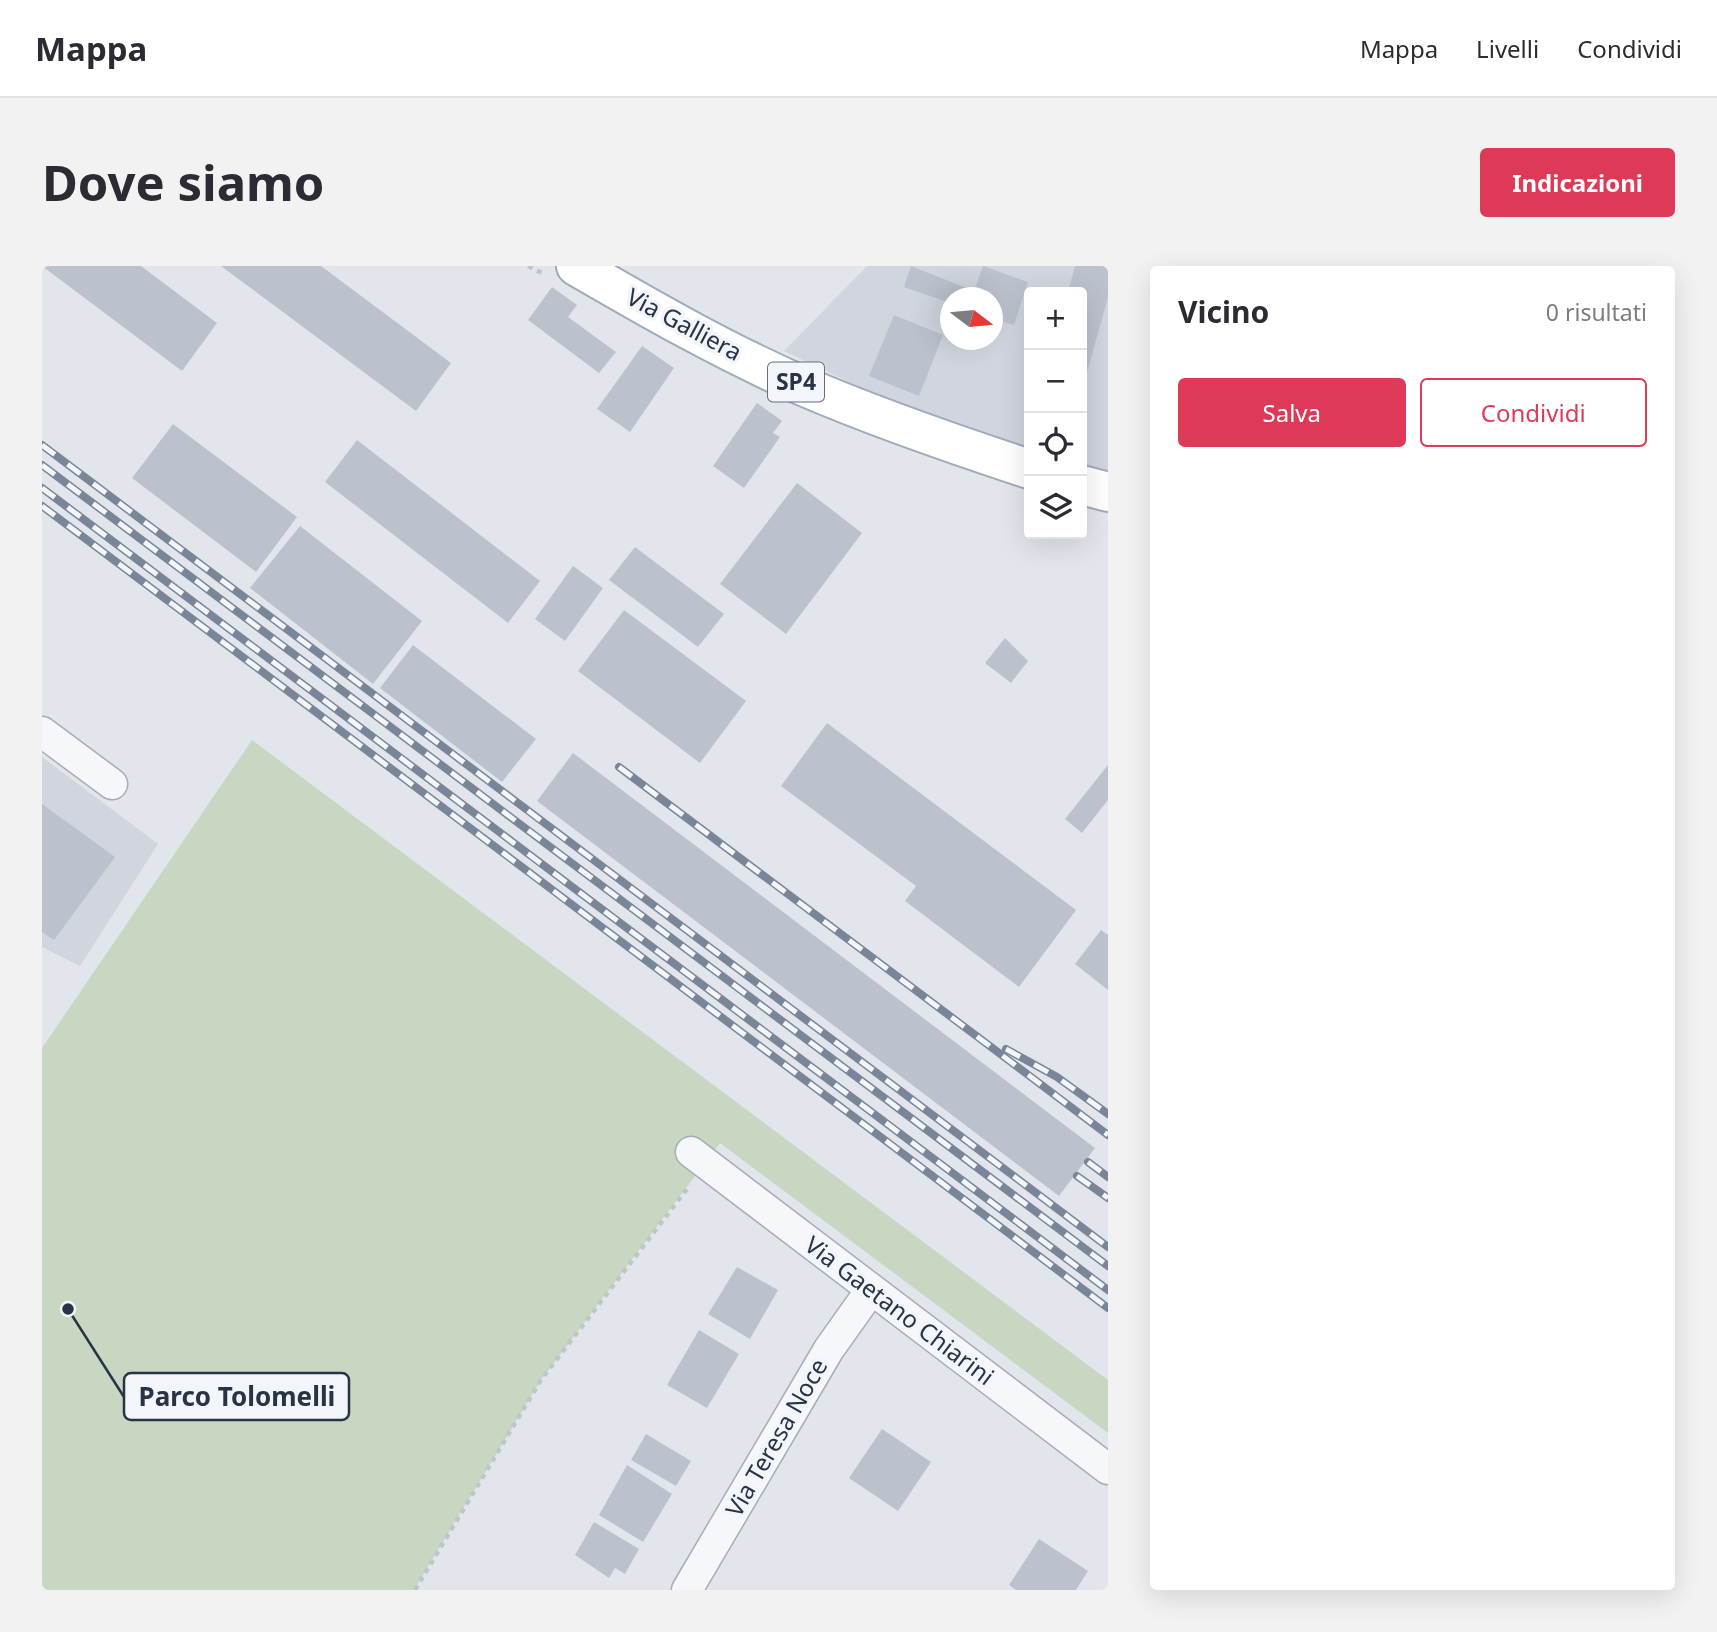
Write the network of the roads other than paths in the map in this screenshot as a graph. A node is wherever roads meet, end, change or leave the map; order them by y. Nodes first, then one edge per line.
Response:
1 (576, 266) edge
2 (1024, 467) edge
3 (1087, 486) edge
4 (1108, 492) edge
5 (42, 732) edge
6 (112, 784) dead end
7 (695, 1166) road end
8 (871, 1290) junction
9 (1108, 1469) edge
10 (687, 1590) edge

1 - 2 main road, Via Galliera / SP4
3 - 4 main road
5 - 6 street
7 - 8 street, Via Gaetano Chiarini
8 - 9 street, Via Gaetano Chiarini
8 - 10 street, Via Teresa Noce

